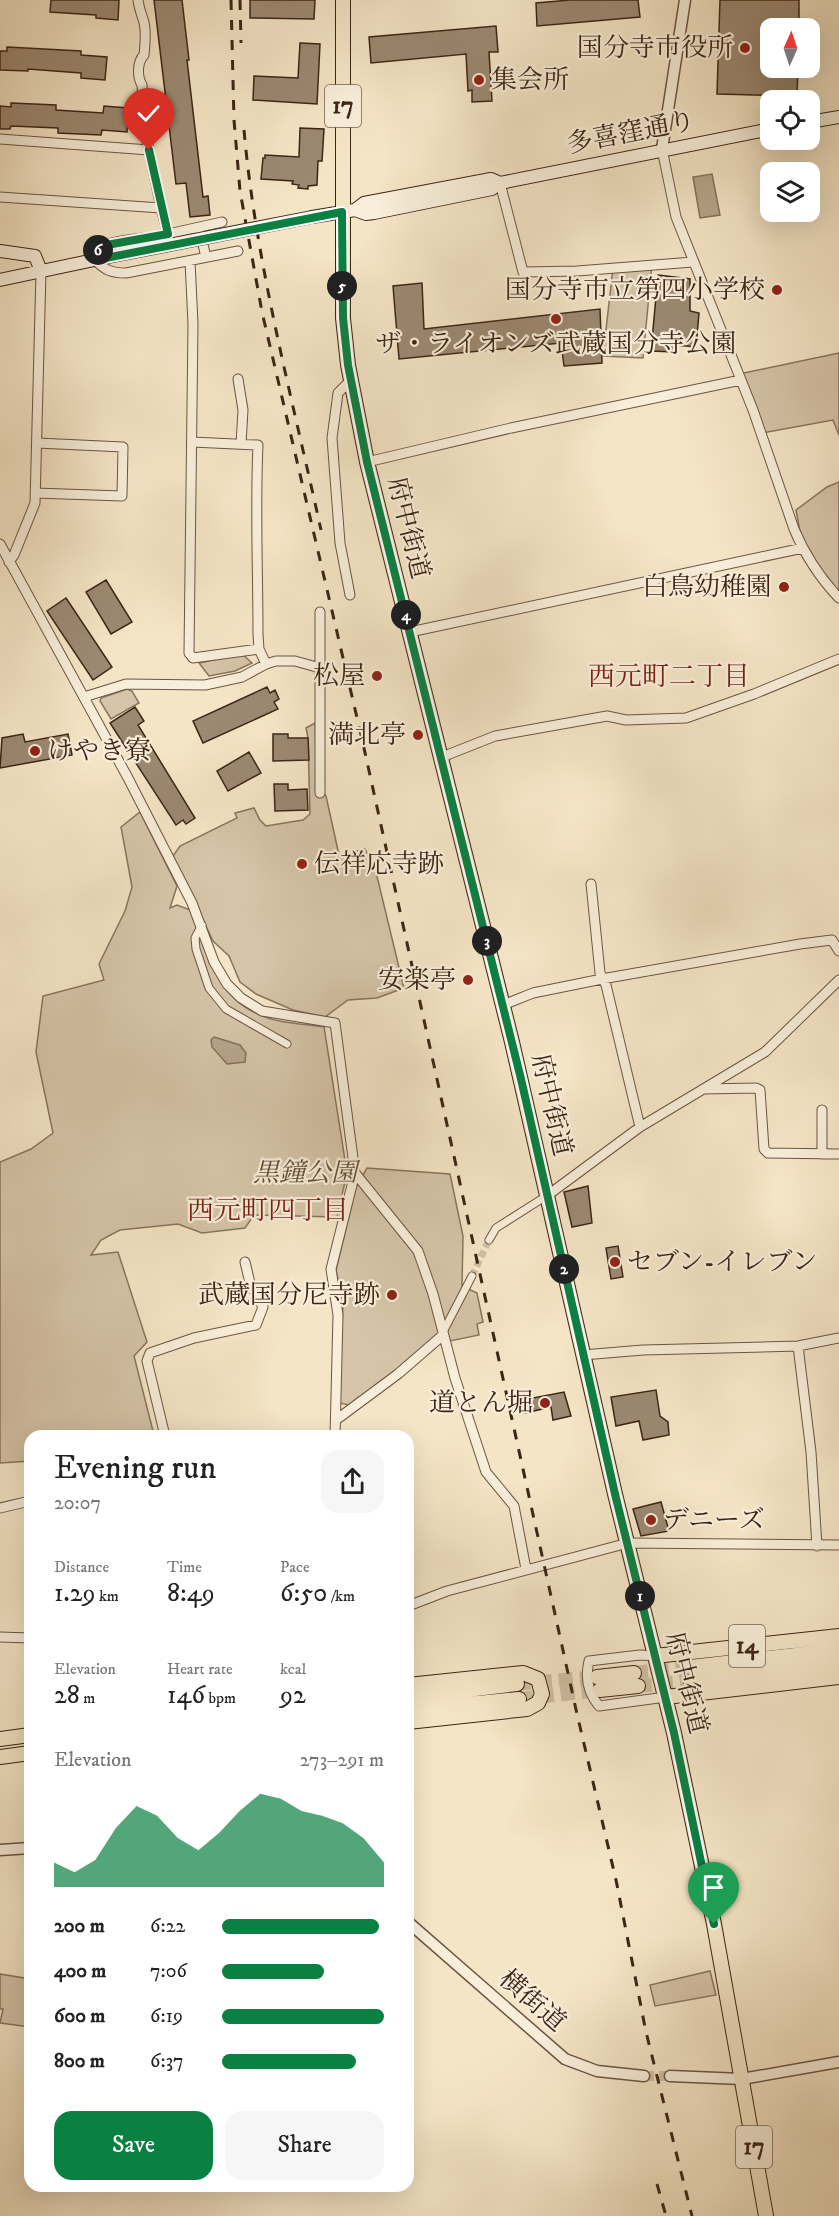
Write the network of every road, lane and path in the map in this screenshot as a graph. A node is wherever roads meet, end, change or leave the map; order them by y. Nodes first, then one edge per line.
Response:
1 (138, 0) edge
2 (343, 0) edge
3 (685, 0) edge
4 (839, 117) edge
5 (820, 120) edge
6 (760, 131) edge
7 (0, 140) edge
8 (662, 149) junction
9 (149, 150) junction
10 (500, 183) junction
11 (0, 197) edge
12 (161, 208) junction
13 (349, 211) junction
14 (222, 222) dead end
15 (199, 227) junction
16 (168, 234) junction
17 (0, 251) edge
18 (238, 251) dead end
19 (206, 257) junction
20 (95, 260) junction
21 (190, 261) junction
22 (693, 262) junction
23 (41, 270) junction
24 (0, 280) edge
25 (238, 379) dead end
26 (351, 380) junction
27 (741, 380) junction
28 (192, 442) junction
29 (37, 443) junction
30 (241, 444) junction
31 (367, 462) junction
32 (35, 493) junction
33 (1, 548) edge
34 (802, 548) junction
35 (9, 562) junction
36 (350, 595) dead end
37 (839, 598) edge
38 (320, 612) dead end
39 (410, 632) junction
40 (259, 649) junction
41 (839, 658) edge
42 (266, 664) junction
43 (320, 668) junction
44 (84, 698) junction
45 (442, 757) junction
46 (320, 794) dead end
47 (591, 884) dead end
48 (202, 925) junction
49 (839, 951) edge
50 (602, 978) junction
51 (839, 980) edge
52 (503, 1005) junction
53 (287, 1044) dead end
54 (703, 1089) junction
55 (822, 1110) dead end
56 (640, 1127) junction
57 (822, 1154) junction
58 (839, 1154) edge
59 (355, 1173) junction
60 (548, 1195) junction
61 (489, 1240) tunnel mouth
62 (245, 1262) dead end
63 (472, 1276) tunnel mouth
64 (443, 1334) junction
65 (839, 1338) edge
66 (798, 1346) junction
67 (583, 1355) junction
68 (336, 1420) junction
69 (164, 1430) edge
70 (335, 1430) edge
71 (24, 1502) edge
72 (0, 1508) edge
73 (628, 1543) junction
74 (839, 1545) edge
75 (817, 1546) junction
76 (526, 1569) junction
77 (414, 1604) edge
78 (839, 1636) edge
79 (0, 1637) edge
80 (24, 1638) edge
81 (839, 1650) edge
82 (655, 1656) junction
83 (839, 1664) edge
84 (839, 1677) edge
85 (636, 1680) tunnel mouth
86 (414, 1684) edge
87 (517, 1684) tunnel mouth
88 (599, 1684) tunnel mouth
89 (414, 1696) edge
90 (666, 1697) junction
91 (519, 1699) tunnel mouth
92 (414, 1709) edge
93 (414, 1721) edge
94 (24, 1736) edge
95 (0, 1739) edge
96 (24, 1755) edge
97 (0, 1757) edge
98 (24, 1849) edge
99 (0, 1851) edge
100 (414, 1927) edge
101 (839, 2062) edge
102 (644, 2076) tunnel mouth
103 (670, 2076) tunnel mouth
104 (742, 2079) junction
105 (766, 2216) edge

1 - 9 street
2 - 13 main road, 府中街道 / 17
3 - 8 street
4 - 5 main road
6 - 8 main road, 多喜窪通り
7 - 9 street
8 - 10 main road, 多喜窪通り
8 - 22 street
9 - 12 street
10 - 13 main road, 多喜窪通り
10 - 22 street
11 - 12 street
12 - 16 street
13 - 20 main road, 多喜窪通り, bridge
13 - 26 main road, 府中街道 / 17
14 - 15 street
15 - 16 street
15 - 19 street
16 - 20 street
17 - 23 main road
18 - 19 street
19 - 21 street
20 - 21 street
20 - 23 main road
21 - 28 street
22 - 27 street
23 - 24 main road
23 - 29 street
25 - 30 street
26 - 31 main road, 府中街道 / 17
26 - 36 street
27 - 31 street
27 - 34 street
28 - 30 street
28 - 40 street
29 - 32 street
29 - 32 street
30 - 40 street
31 - 39 main road, 府中街道 / 17
32 - 35 street
33 - 35 street
34 - 37 street
34 - 39 street
35 - 44 street
38 - 43 street
39 - 45 main road, 府中街道 / 17
40 - 42 street
41 - 45 street
42 - 43 street
42 - 44 street
43 - 46 street
44 - 48 street
45 - 52 main road, 府中街道 / 17
47 - 50 street
48 - 53 street
48 - 59 street
49 - 50 street
50 - 52 street
50 - 56 street
51 - 54 street
52 - 60 main road, 府中街道 / 17
54 - 56 street
54 - 57 street
55 - 57 street
56 - 60 street
57 - 58 street
59 - 64 street
59 - 68 street
60 - 61 street
60 - 67 main road, 府中街道 / 17
62 - 69 street
63 - 64 street
64 - 68 street
64 - 76 street
65 - 66 street
66 - 67 street
66 - 75 street
67 - 73 main road, 府中街道 / 17
68 - 70 street
71 - 72 street
73 - 75 street
73 - 76 street
73 - 82 main road, 府中街道 / 17
74 - 75 street
76 - 77 street
78 - 82 main road, 14
79 - 80 street
81 - 83 main road, 14
82 - 90 main road, 府中街道 / 17
82 - 90 street
84 - 90 main road, 14
85 - 88 main road
86 - 93 main road
87 - 89 main road
90 - 104 main road, 府中街道 / 17
91 - 92 main road
94 - 95 main road
96 - 97 main road
98 - 99 street
100 - 102 street, 横街道
101 - 104 street
103 - 104 street
104 - 105 main road, 府中街道 / 17

